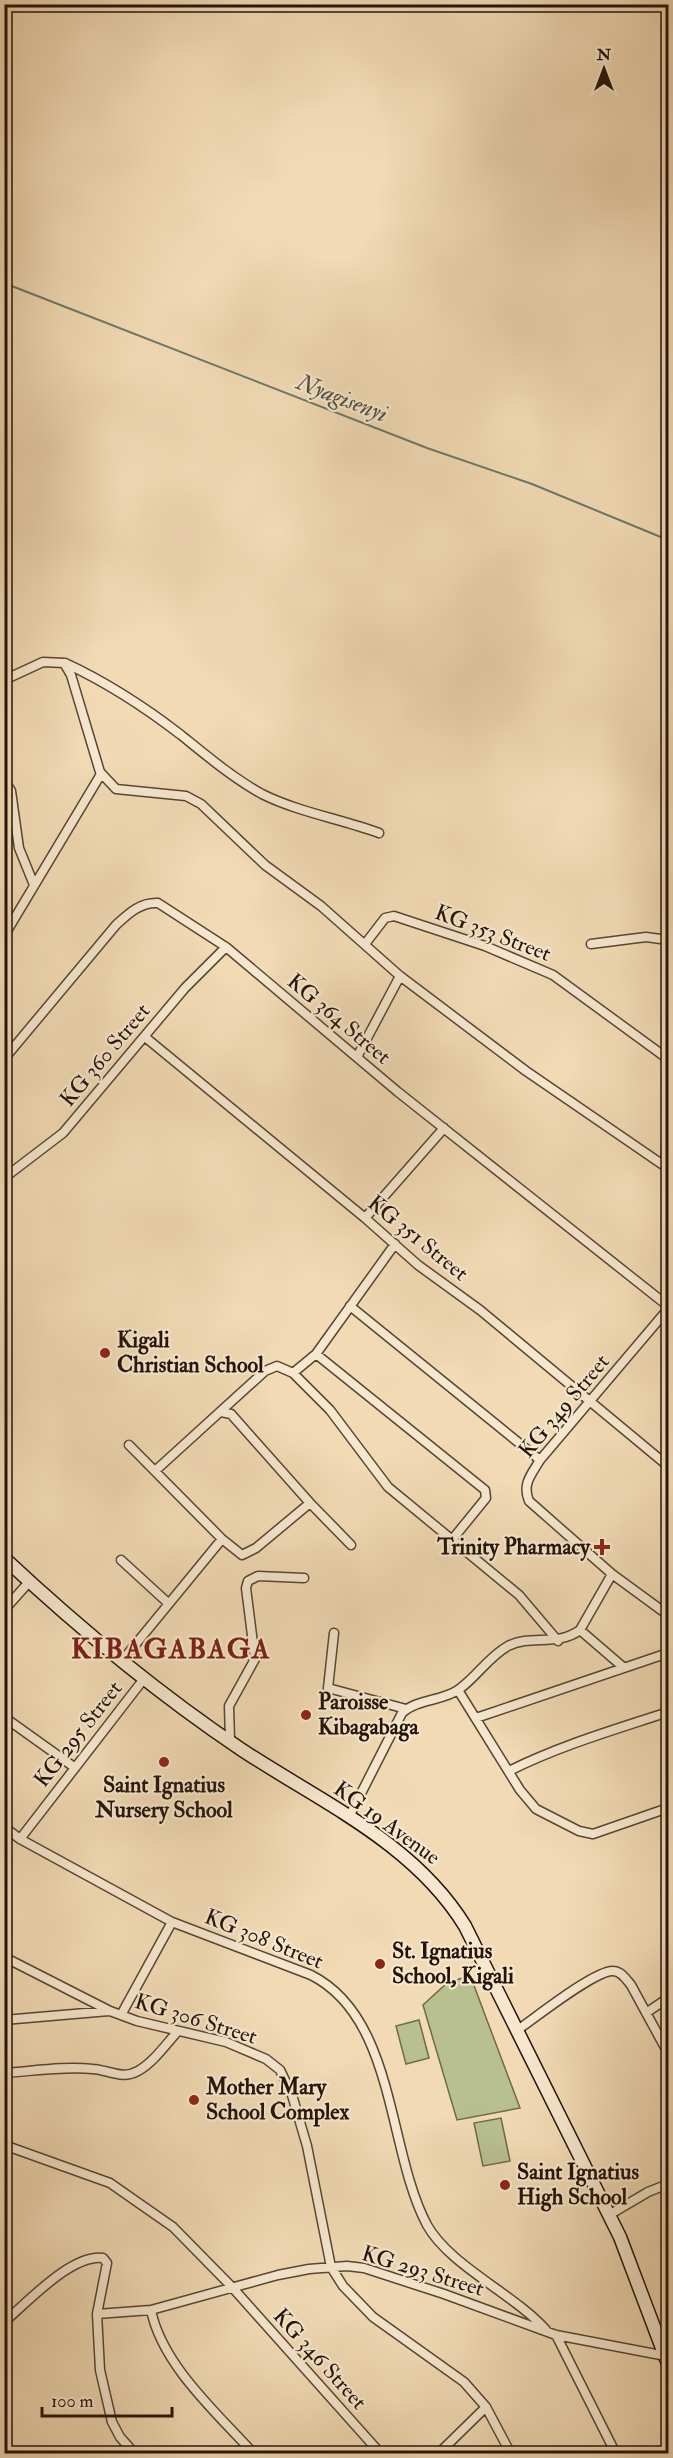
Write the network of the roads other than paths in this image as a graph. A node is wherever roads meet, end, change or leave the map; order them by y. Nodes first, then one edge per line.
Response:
1 (64, 663) junction
2 (4, 680) edge
3 (101, 774) junction
4 (4, 780) edge
5 (379, 833) dead end
6 (34, 885) junction
7 (4, 936) edge
8 (669, 940) edge
9 (365, 944) junction
10 (591, 944) dead end
11 (226, 947) junction
12 (400, 976) junction
13 (145, 1037) junction
14 (357, 1058) junction
15 (4, 1059) edge
16 (669, 1059) edge
17 (669, 1082) edge
18 (444, 1128) junction
19 (666, 1167) junction
20 (4, 1178) edge
21 (668, 1193) edge
22 (365, 1218) junction
23 (669, 1240) edge
24 (394, 1244) junction
25 (350, 1306) junction
26 (669, 1307) edge
27 (316, 1353) junction
28 (293, 1374) junction
29 (592, 1401) junction
30 (221, 1412) junction
31 (129, 1445) dead end
32 (540, 1460) junction
33 (669, 1466) edge
34 (155, 1471) junction
35 (310, 1503) junction
36 (222, 1539) junction
37 (451, 1541) junction
38 (351, 1545) dead end
39 (4, 1558) edge
40 (121, 1560) dead end
41 (612, 1574) junction
42 (304, 1578) dead end
43 (29, 1582) junction
44 (168, 1603) junction
45 (4, 1611) edge
46 (669, 1615) edge
47 (580, 1630) junction
48 (334, 1633) dead end
49 (558, 1641) junction
50 (669, 1653) edge
51 (122, 1662) junction
52 (623, 1667) junction
53 (143, 1680) junction
54 (458, 1690) junction
55 (406, 1709) junction
56 (669, 1712) edge
57 (4, 1717) edge
58 (476, 1718) junction
59 (230, 1741) junction
60 (74, 1767) junction
61 (509, 1771) junction
62 (669, 1808) edge
63 (349, 1817) junction
64 (4, 1827) edge
65 (20, 1839) junction
66 (172, 1922) junction
67 (4, 1957) edge
68 (669, 1998) edge
69 (110, 2011) junction
70 (646, 2013) junction
71 (121, 2015) junction
72 (4, 2020) edge
73 (178, 2031) junction
74 (516, 2031) junction
75 (669, 2053) edge
76 (4, 2073) edge
77 (4, 2145) edge
78 (669, 2184) edge
79 (609, 2215) junction
80 (332, 2267) junction
81 (232, 2287) junction
82 (151, 2310) junction
83 (97, 2314) junction
84 (4, 2322) edge
85 (546, 2330) junction
86 (556, 2335) junction
87 (667, 2360) edge
88 (486, 2407) junction
89 (135, 2454) edge
90 (254, 2454) edge
91 (381, 2454) edge
92 (438, 2454) edge
93 (511, 2454) edge
94 (616, 2454) edge

1 - 2 street
1 - 3 street
1 - 5 street
3 - 6 street
3 - 9 street
4 - 6 street
6 - 7 street
8 - 10 street
9 - 12 street
9 - 16 street, KG 353 Street
11 - 13 street, KG 360 Street
11 - 14 street, KG 364 Street
11 - 15 street, KG 364 Street
12 - 14 street
12 - 19 street
13 - 20 street, KG 360 Street
13 - 22 street, KG 351 Street
14 - 18 street, KG 364 Street
17 - 19 street
18 - 22 street
18 - 26 street, KG 364 Street
19 - 21 street
21 - 23 street
22 - 24 street, KG 351 Street
24 - 25 street
24 - 29 street, KG 351 Street
25 - 27 street
25 - 32 street
26 - 29 street, KG 349 Street
27 - 28 street
27 - 37 street
28 - 30 street
28 - 37 street
29 - 32 street, KG 349 Street
29 - 33 street, KG 351 Street
30 - 34 street
30 - 35 street
31 - 34 street
32 - 41 street, KG 349 Street
34 - 36 street
35 - 36 street
35 - 38 street
36 - 44 street
37 - 49 street
39 - 43 main road, KG 19 Avenue
40 - 44 street
41 - 46 street, KG 349 Street
41 - 47 street
42 - 59 street
43 - 45 street
43 - 51 main road, KG 19 Avenue
44 - 51 street
47 - 49 street
47 - 52 street
48 - 55 street
49 - 54 street
50 - 52 street
51 - 53 main road, KG 19 Avenue
52 - 58 street
53 - 59 main road, KG 19 Avenue
53 - 60 street, KG 295 Street
54 - 55 street
54 - 58 street
55 - 63 street
56 - 61 street
57 - 60 street
58 - 61 street
59 - 63 main road, KG 19 Avenue
60 - 65 street, KG 295 Street
61 - 62 street
63 - 74 main road, KG 19 Avenue
64 - 65 street, KG 308 Street
65 - 66 street, KG 308 Street
66 - 71 street
66 - 85 street, KG 308 Street
67 - 69 street, KG 306 Street
68 - 70 street
69 - 71 street, KG 306 Street
69 - 72 street
70 - 74 street
70 - 75 street
71 - 73 street, KG 306 Street
73 - 76 street
73 - 80 street, KG 306 Street
74 - 79 main road, KG 19 Avenue
77 - 81 street, KG 346 Street
78 - 79 street
79 - 87 main road, KG 19 Avenue
80 - 81 street, KG 293 Street
80 - 85 street, KG 293 Street
80 - 88 street, KG 306 Street
81 - 82 street, KG 293 Street
81 - 91 street, KG 346 Street
82 - 83 street, KG 293 Street
82 - 90 street
83 - 84 street
83 - 89 street
85 - 86 street, KG 293 Street
86 - 87 street, KG 293 Street
86 - 94 street
88 - 92 street
88 - 93 street, KG 306 Street

